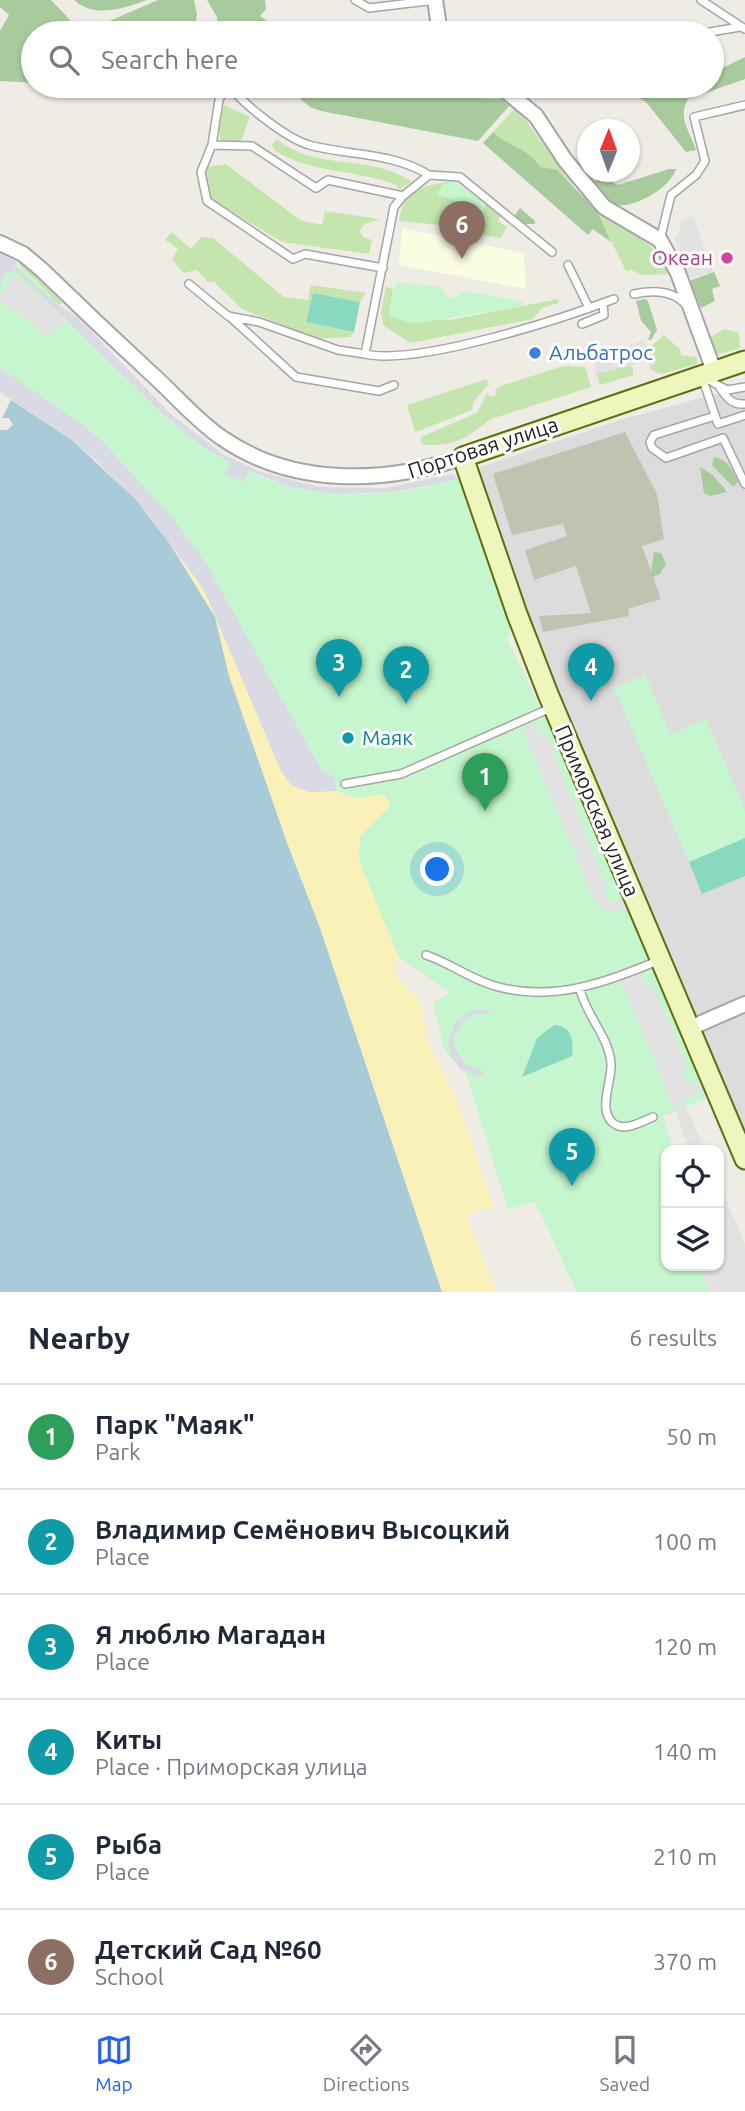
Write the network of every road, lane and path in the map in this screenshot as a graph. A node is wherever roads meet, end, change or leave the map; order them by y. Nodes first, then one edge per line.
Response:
1 (355, 0) edge
2 (435, 0) edge
3 (701, 0) edge
4 (438, 21) edge
5 (743, 28) edge
6 (724, 30) edge
7 (220, 98) edge
8 (243, 98) edge
9 (514, 98) edge
10 (745, 105) edge
11 (212, 145) junction
12 (429, 175) junction
13 (403, 196) junction
14 (660, 240) junction
15 (0, 243) edge
16 (552, 252) dead end
17 (568, 265) dead end
18 (383, 268) junction
19 (189, 284) dead end
20 (634, 293) dead end
21 (614, 299) dead end
22 (603, 303) junction
23 (589, 308) junction
24 (691, 312) junction
25 (228, 316) junction
26 (582, 324) dead end
27 (365, 354) junction
28 (745, 361) edge
29 (711, 377) junction
30 (394, 385) dead end
31 (745, 387) edge
32 (745, 404) edge
33 (745, 415) edge
34 (716, 420) junction
35 (723, 438) junction
36 (463, 457) junction
37 (745, 484) edge
38 (554, 707) junction
39 (345, 784) dead end
40 (426, 955) dead end
41 (661, 959) junction
42 (580, 989) junction
43 (745, 1004) edge
44 (690, 1028) junction
45 (653, 1117) dead end
46 (745, 1159) edge

1 - 2 lane
2 - 4 street
3 - 5 lane
5 - 6 lane
7 - 11 lane
8 - 12 lane
9 - 14 street
10 - 14 lane
11 - 13 lane
11 - 18 lane
12 - 13 lane
12 - 16 lane
13 - 18 lane
14 - 24 street
15 - 36 street, Портовая улица
17 - 23 lane
18 - 27 lane
19 - 25 lane
20 - 24 lane
21 - 22 lane
22 - 23 lane
22 - 26 lane
23 - 27 lane
24 - 29 street
25 - 27 lane
25 - 30 lane
28 - 29 street, Портовая улица
29 - 31 lane
29 - 32 lane
29 - 34 lane
29 - 36 street, Портовая улица
33 - 34 lane
34 - 35 lane
34 - 35 lane
35 - 37 lane
36 - 38 street, Приморская улица
38 - 39 lane
38 - 41 street, Приморская улица
40 - 42 lane
41 - 42 lane
41 - 44 street, Приморская улица
42 - 45 lane
43 - 44 street
44 - 46 street, Приморская улица

